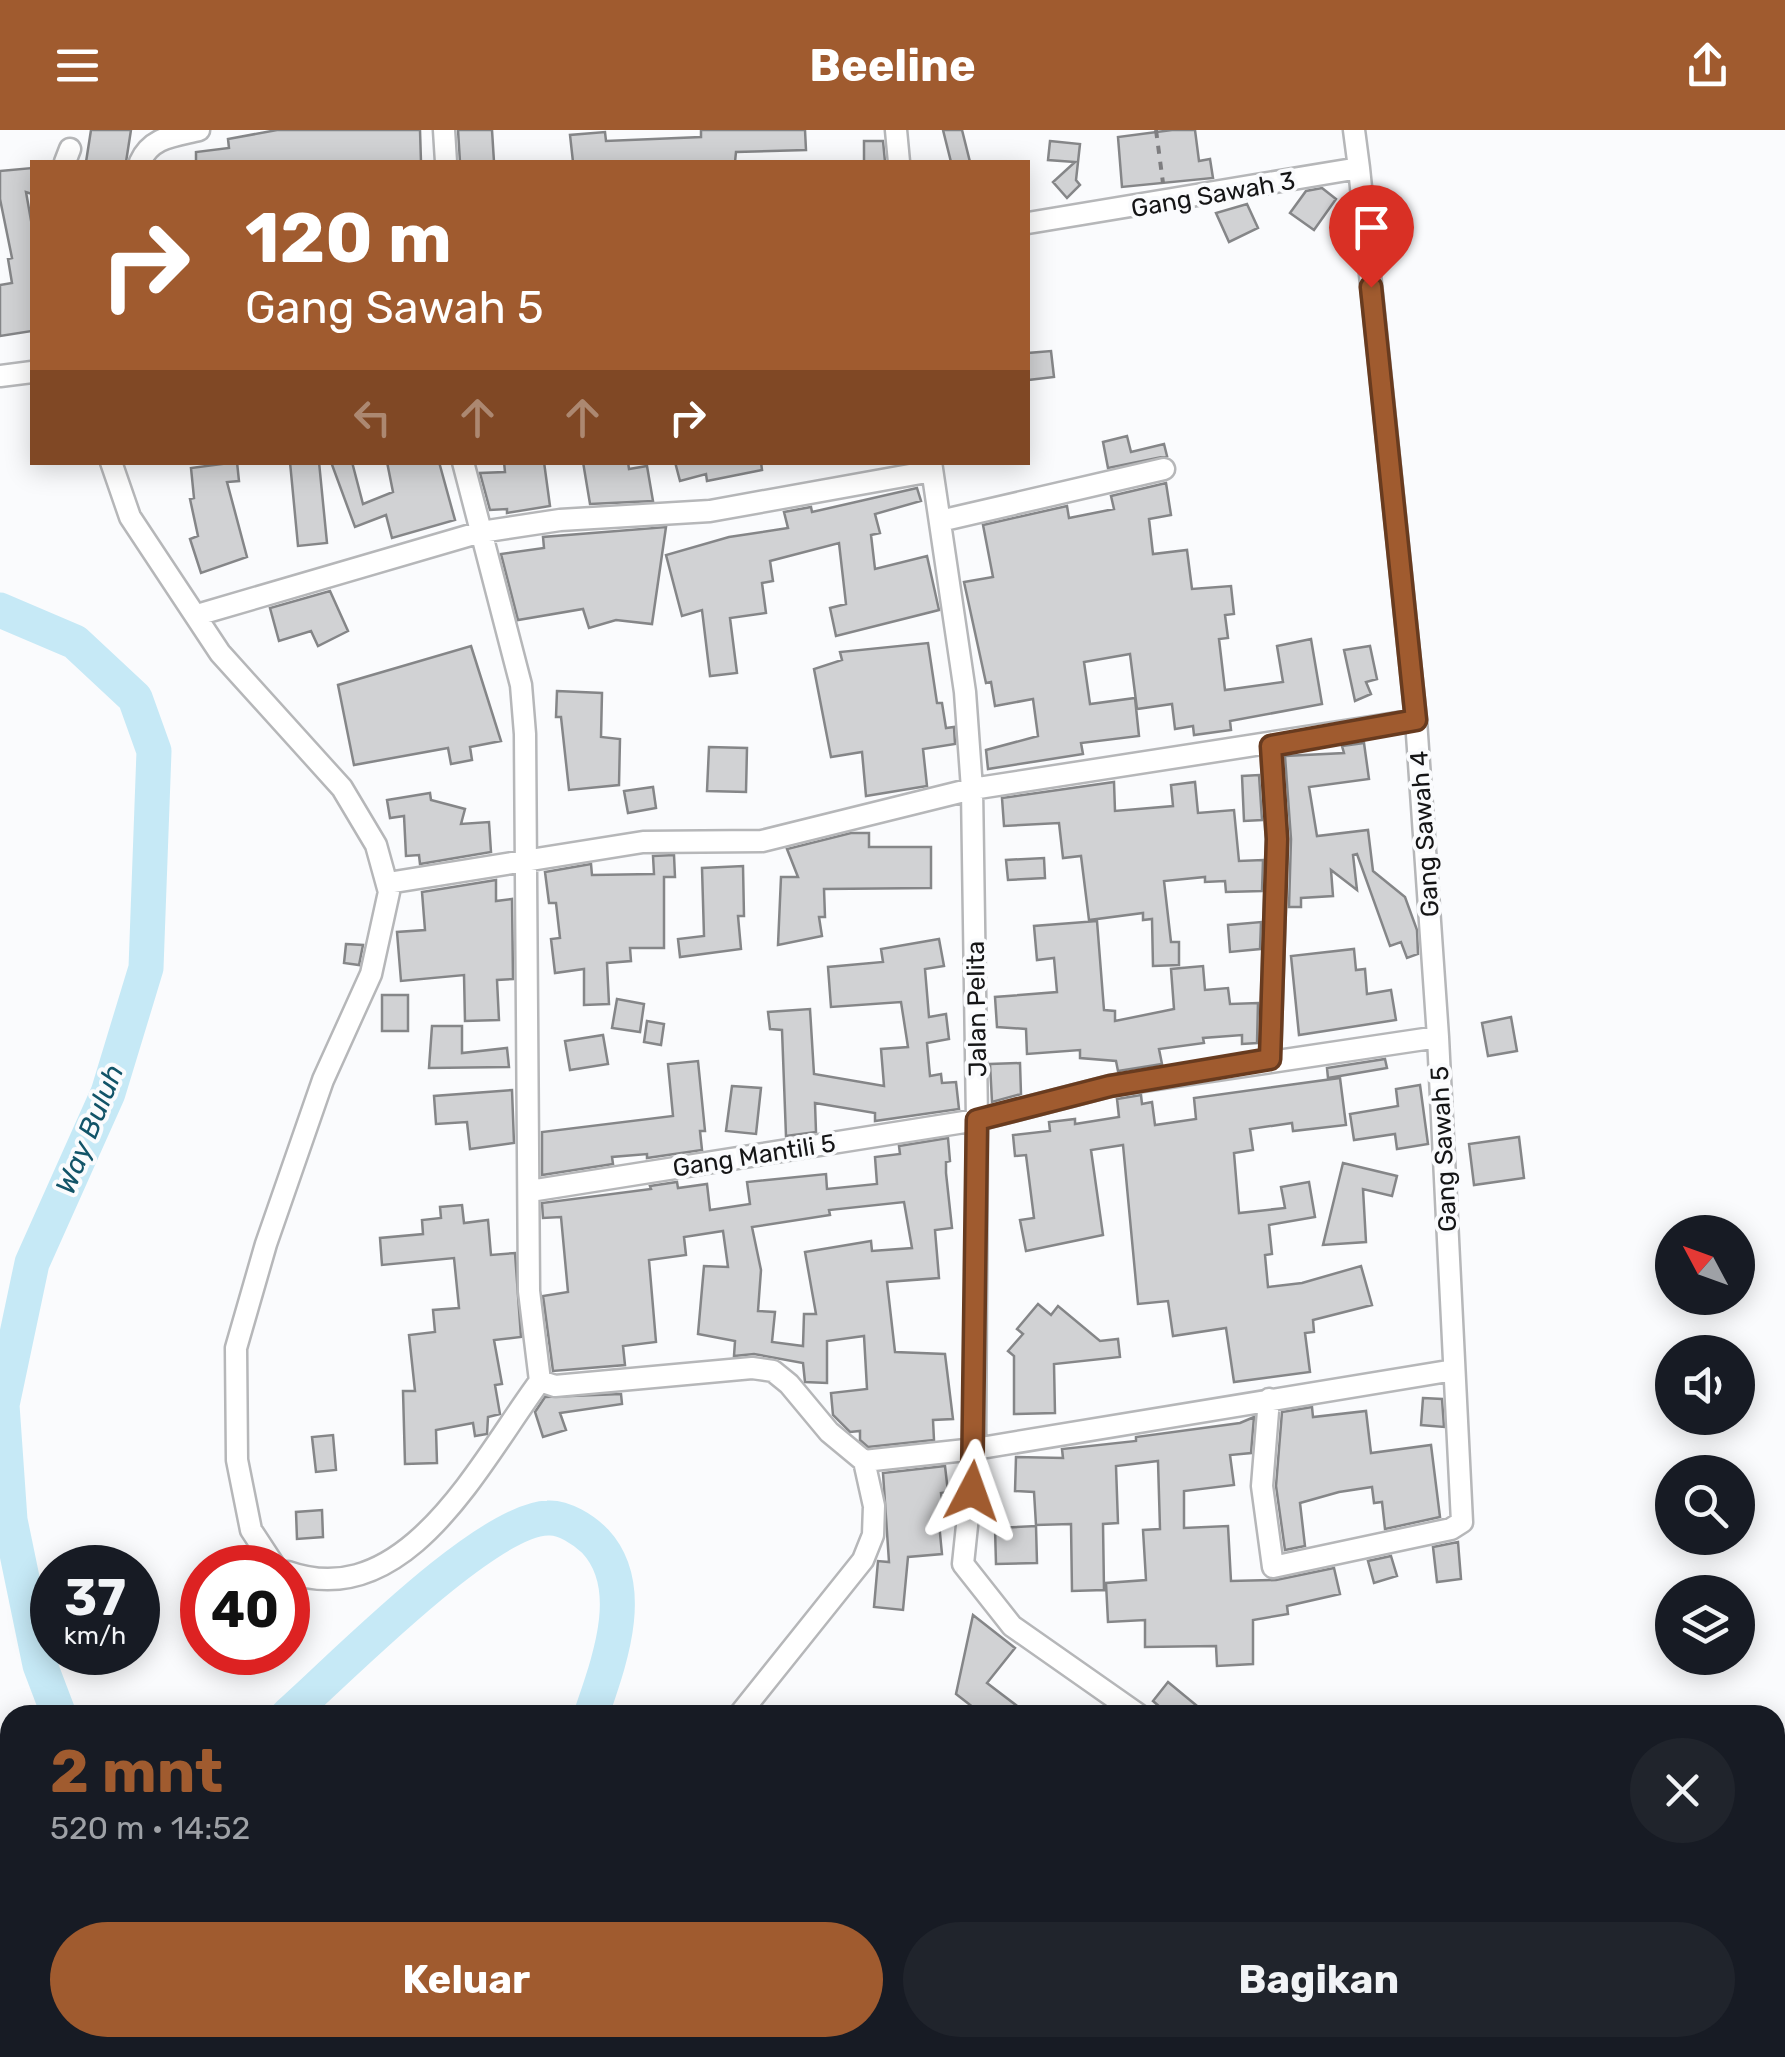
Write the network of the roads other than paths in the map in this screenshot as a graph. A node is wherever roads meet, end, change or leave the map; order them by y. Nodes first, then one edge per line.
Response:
1 (199, 130) edge
2 (444, 130) edge
3 (896, 130) edge
4 (1354, 130) edge
5 (143, 156) edge
6 (446, 160) edge
7 (899, 160) edge
8 (1359, 168) junction
9 (1030, 223) edge
10 (30, 372) edge
11 (0, 376) edge
12 (112, 465) edge
13 (464, 465) edge
14 (931, 466) edge
15 (1164, 470) dead end
16 (940, 521) junction
17 (480, 532) junction
18 (197, 615) junction
19 (1416, 720) junction
20 (1271, 746) junction
21 (972, 789) junction
22 (523, 861) junction
23 (388, 883) junction
24 (1438, 1037) junction
25 (1270, 1059) junction
26 (977, 1120) junction
27 (530, 1191) junction
28 (1454, 1370) junction
29 (540, 1381) junction
30 (1269, 1399) junction
31 (975, 1449) junction
32 (864, 1460) junction
33 (261, 1545) edge
34 (310, 1578) edge
35 (747, 1705) edge
36 (1125, 1705) edge

1 - 5 street
2 - 6 street
3 - 7 street
4 - 8 street
8 - 9 street, Gang Sawah 3
8 - 19 street
10 - 11 street
12 - 18 street
13 - 17 street
14 - 16 street, Jalan Pelita
14 - 17 street
15 - 16 street
16 - 21 street, Jalan Pelita
17 - 18 street
17 - 22 street
18 - 23 street
19 - 20 street, Gang Sawah 4
19 - 24 street, Gang Sawah 4
20 - 21 street, Gang Sawah 4
20 - 25 street
21 - 22 street, Gang Sawah 4
21 - 26 street, Jalan Pelita
22 - 23 street, Gang Sawah 4
22 - 27 street
23 - 33 street
24 - 25 street, Gang Sawah 5
24 - 28 street, Gang Sawah 5
25 - 26 street, Gang Sawah 5
26 - 27 street, Gang Mantili 5
26 - 31 street, Jalan Pelita
27 - 29 street
28 - 30 street
28 - 30 street, Gang Sawah 5
29 - 32 street
29 - 34 street
30 - 31 street
31 - 32 street
31 - 36 street, Jalan Pelita
32 - 35 street

